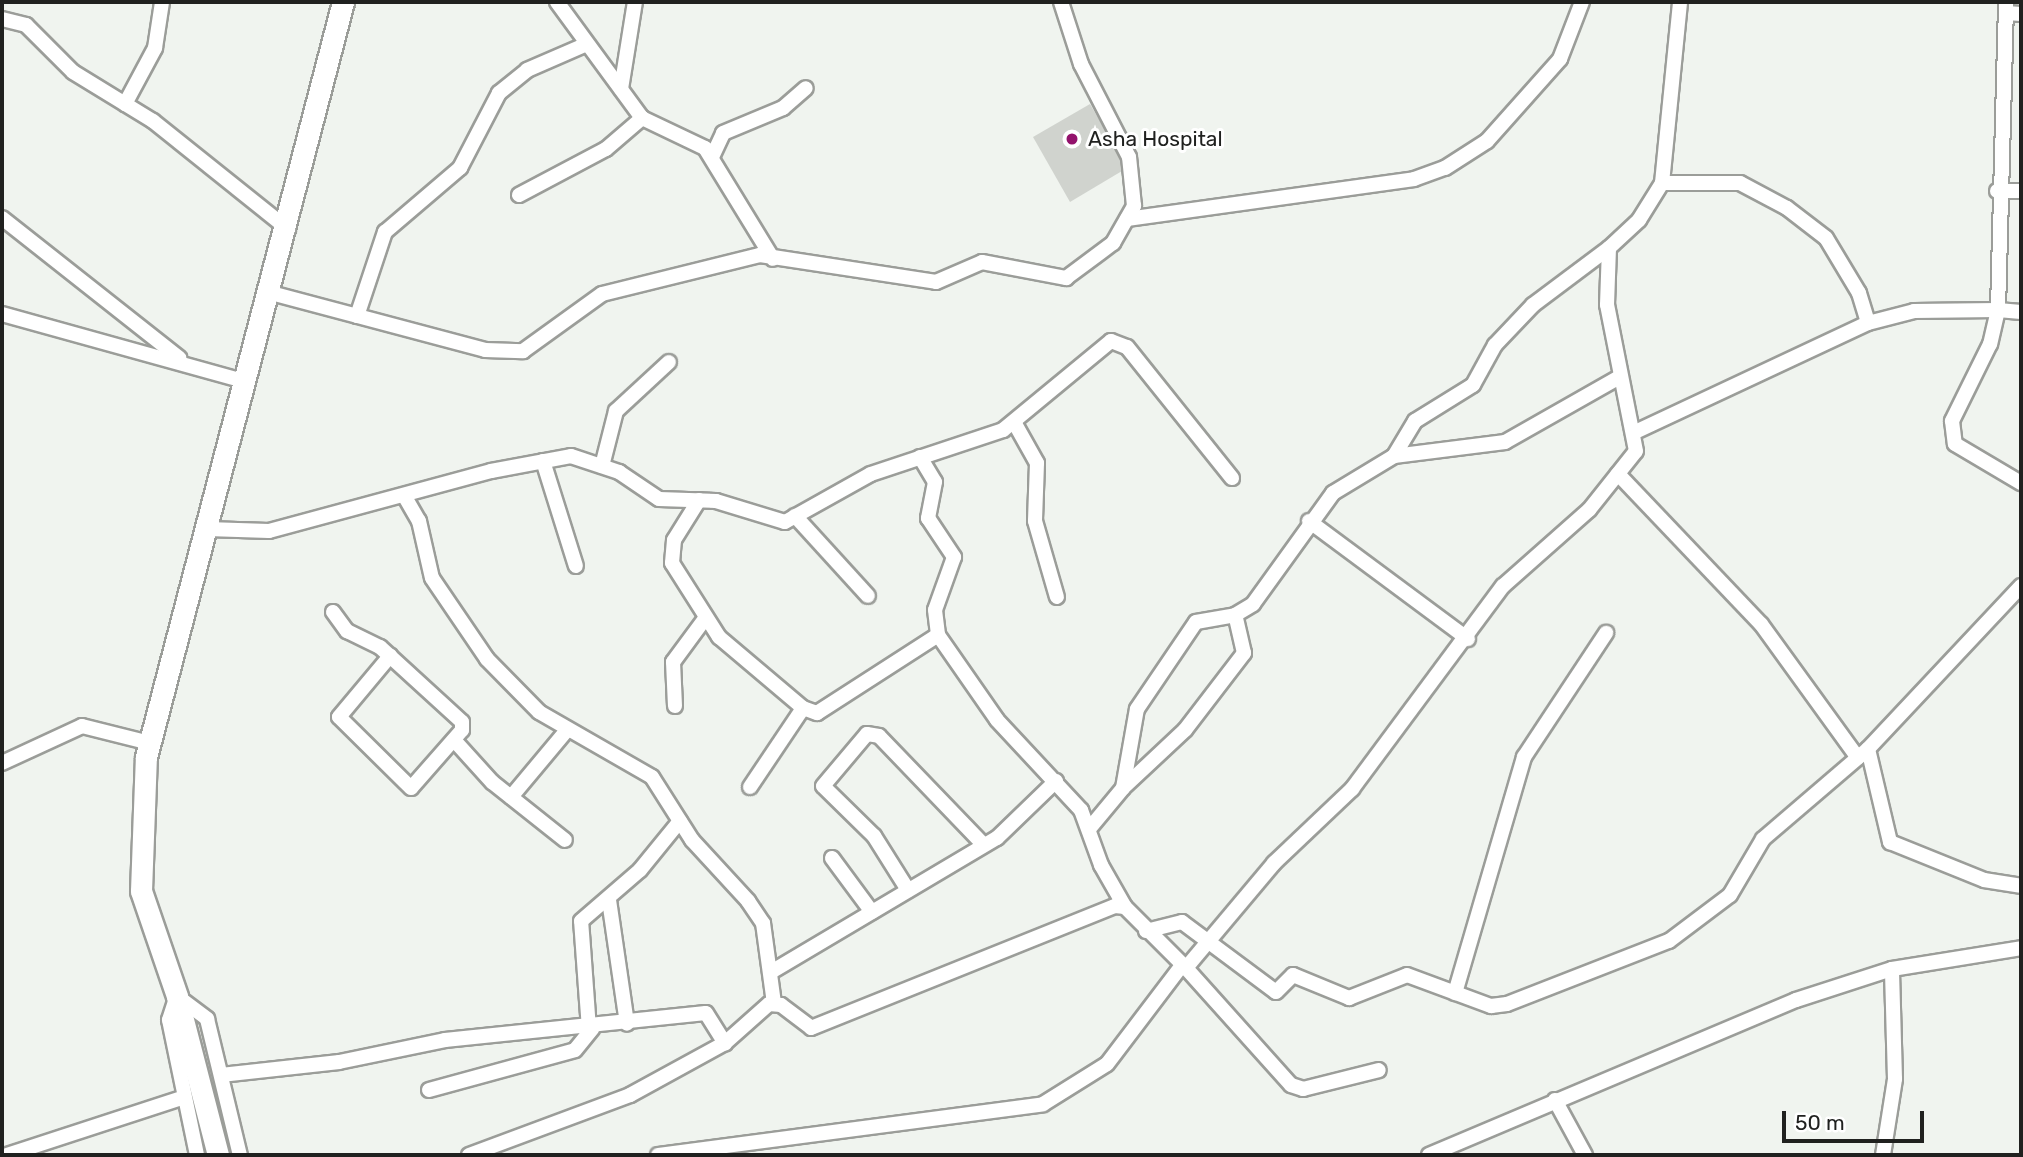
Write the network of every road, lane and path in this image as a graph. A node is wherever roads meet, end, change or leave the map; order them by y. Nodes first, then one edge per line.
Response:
1 (162, 2) edge
2 (343, 2) edge
3 (557, 2) edge
4 (635, 2) edge
5 (1061, 2) edge
6 (1582, 2) edge
7 (1680, 2) edge
8 (2006, 8) edge
9 (2021, 14) edge
10 (2, 19) edge
11 (587, 44) junction
12 (806, 88) dead end
13 (621, 89) junction
14 (125, 104) junction
15 (642, 118) junction
16 (712, 157) junction
17 (1662, 183) junction
18 (1997, 191) junction
19 (2021, 191) edge
20 (519, 195) dead end
21 (2, 219) edge
22 (1127, 219) junction
23 (288, 229) junction
24 (1609, 248) junction
25 (774, 258) junction
26 (271, 293) junction
27 (1998, 310) junction
28 (2021, 312) edge
29 (2, 314) edge
30 (357, 316) junction
31 (1868, 323) junction
32 (670, 362) dead end
33 (188, 365) junction
34 (1621, 376) junction
35 (247, 382) junction
36 (1014, 422) junction
37 (1633, 433) junction
38 (1394, 456) junction
39 (920, 457) junction
40 (543, 461) junction
41 (602, 466) junction
42 (1618, 474) junction
43 (1232, 478) dead end
44 (2021, 484) edge
45 (405, 497) junction
46 (699, 500) junction
47 (795, 516) junction
48 (1309, 521) junction
49 (207, 529) junction
50 (576, 566) dead end
51 (2021, 586) edge
52 (868, 596) dead end
53 (1057, 597) dead end
54 (333, 611) dead end
55 (1235, 615) junction
56 (704, 620) junction
57 (1606, 633) dead end
58 (938, 635) junction
59 (1468, 639) junction
60 (390, 656) junction
61 (675, 706) dead end
62 (803, 708) junction
63 (567, 730) junction
64 (454, 740) junction
65 (150, 743) junction
66 (1863, 754) junction
67 (2, 763) edge
68 (1056, 781) junction
69 (750, 787) dead end
70 (1123, 788) junction
71 (511, 797) junction
72 (680, 821) junction
73 (1089, 829) junction
74 (565, 839) dead end
75 (985, 845) junction
76 (832, 858) dead end
77 (2021, 886) edge
78 (908, 890) junction
79 (609, 900) junction
80 (1125, 907) junction
81 (872, 912) junction
82 (1146, 930) junction
83 (1206, 940) junction
84 (2021, 948) edge
85 (1183, 968) junction
86 (1892, 969) junction
87 (771, 972) junction
88 (1455, 993) junction
89 (177, 996) junction
90 (774, 1003) junction
91 (627, 1024) junction
92 (591, 1029) junction
93 (725, 1043) junction
94 (1379, 1070) dead end
95 (221, 1075) junction
96 (429, 1090) dead end
97 (184, 1097) junction
98 (1555, 1100) junction
99 (7, 1155) edge
100 (197, 1155) edge
101 (218, 1155) edge
102 (240, 1155) edge
103 (469, 1155) edge
104 (658, 1155) edge
105 (1429, 1155) edge
106 (1585, 1155) edge
107 (1883, 1155) edge

1 - 14 street
2 - 23 street
3 - 11 street
4 - 13 street
5 - 22 street
6 - 22 street
7 - 17 street
8 - 9 street
8 - 18 street
10 - 14 street
11 - 13 street
11 - 30 street
12 - 16 street
13 - 15 street
14 - 23 street
15 - 16 street
15 - 20 street
16 - 25 street
17 - 24 street
17 - 31 street
18 - 19 street
18 - 27 street
21 - 33 street
22 - 25 street
23 - 26 street
24 - 34 street
24 - 38 street
25 - 30 street
26 - 30 street
26 - 35 street
27 - 28 street
27 - 31 street
27 - 44 street
29 - 33 street
31 - 37 street
32 - 41 street
33 - 35 street
34 - 37 street
34 - 38 street
35 - 49 street
36 - 39 street
36 - 43 street
36 - 53 street
37 - 42 street
38 - 48 street
39 - 47 street
39 - 58 street
40 - 41 street
40 - 45 street
40 - 50 street
41 - 46 street
42 - 59 street
42 - 66 street
45 - 49 street
45 - 63 street
46 - 47 street
46 - 56 street
47 - 52 street
48 - 55 street
48 - 59 street
49 - 65 street
51 - 66 street
54 - 60 street
55 - 70 street
55 - 70 street
56 - 61 street
56 - 62 street
57 - 88 street
58 - 62 street
58 - 68 street
59 - 83 street
60 - 64 street
60 - 64 street
62 - 69 street
63 - 71 street
63 - 72 street
64 - 71 street
65 - 67 street
65 - 89 street
66 - 77 street
66 - 88 street
68 - 73 street
68 - 75 street
70 - 73 street
71 - 74 street
72 - 79 street
72 - 87 street
73 - 80 street
75 - 78 street
75 - 78 street
76 - 81 street
78 - 81 street
79 - 91 street
79 - 92 street
80 - 82 street
80 - 90 street
81 - 87 street
82 - 83 street
82 - 85 street
83 - 85 street
83 - 88 street
84 - 86 street
85 - 94 street
85 - 104 street
86 - 98 street
86 - 107 street
87 - 90 street
89 - 95 street
89 - 97 street
89 - 101 street
90 - 93 street
91 - 92 street
91 - 93 street
92 - 95 street
92 - 96 street
93 - 103 street
95 - 102 street
97 - 99 street
97 - 100 street
98 - 105 street
98 - 106 street

